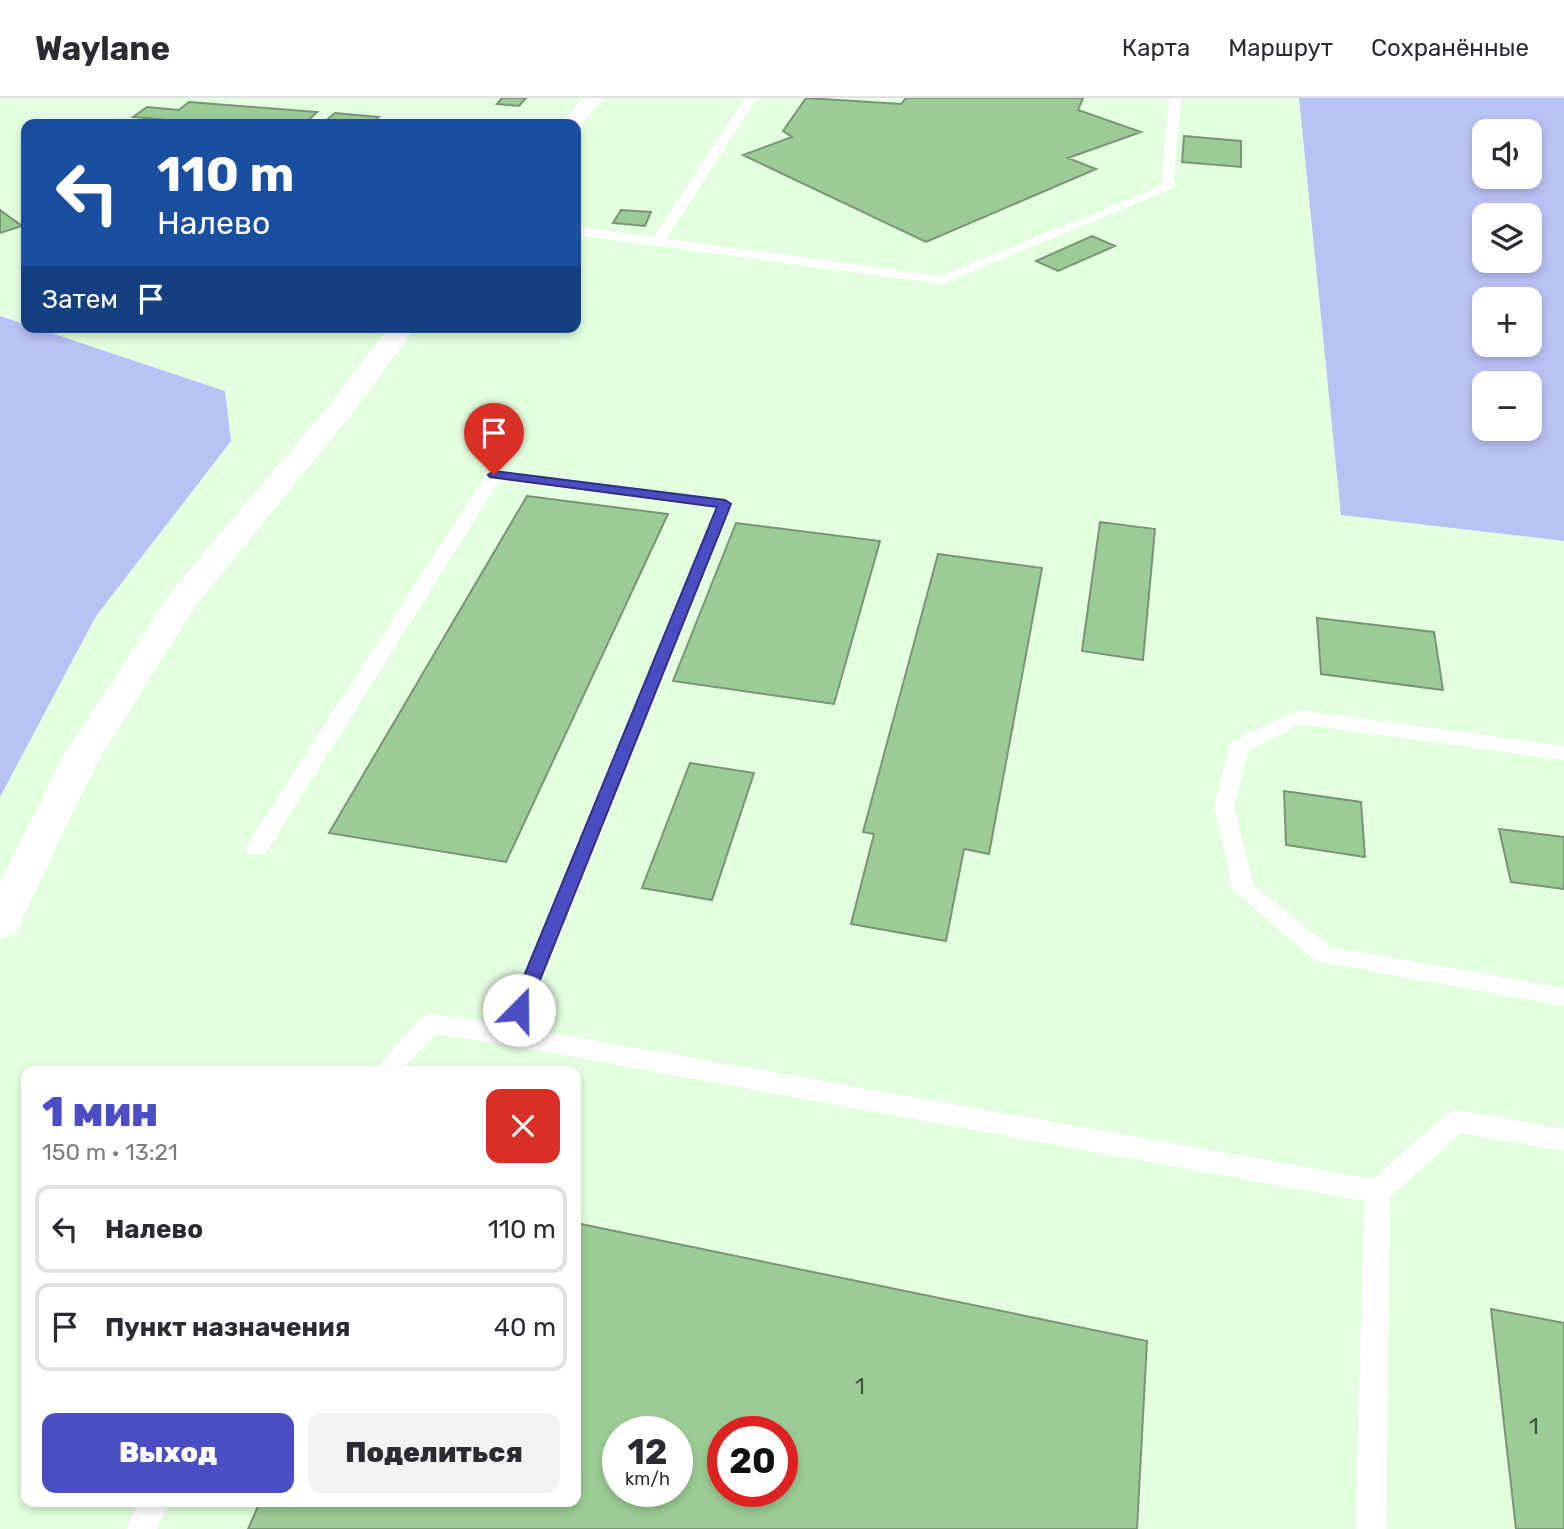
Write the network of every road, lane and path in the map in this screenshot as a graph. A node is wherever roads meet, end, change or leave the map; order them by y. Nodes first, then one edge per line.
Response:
1 (594, 98) edge
2 (751, 98) edge
3 (1175, 98) edge
4 (576, 119) edge
5 (581, 232) edge
6 (657, 243) junction
7 (398, 333) edge
8 (1564, 753) edge
9 (257, 848) dead end
10 (0, 923) edge
11 (1564, 997) edge
12 (509, 1035) junction
13 (391, 1066) edge
14 (1564, 1140) edge
15 (1377, 1192) junction
16 (152, 1507) edge
17 (141, 1529) edge
18 (1371, 1529) edge

1 - 4 street
2 - 6 lane
3 - 6 lane
5 - 6 lane
7 - 10 street
8 - 11 lane
9 - 12 lane
12 - 13 lane
12 - 15 lane
14 - 15 lane
15 - 18 lane
16 - 17 lane

